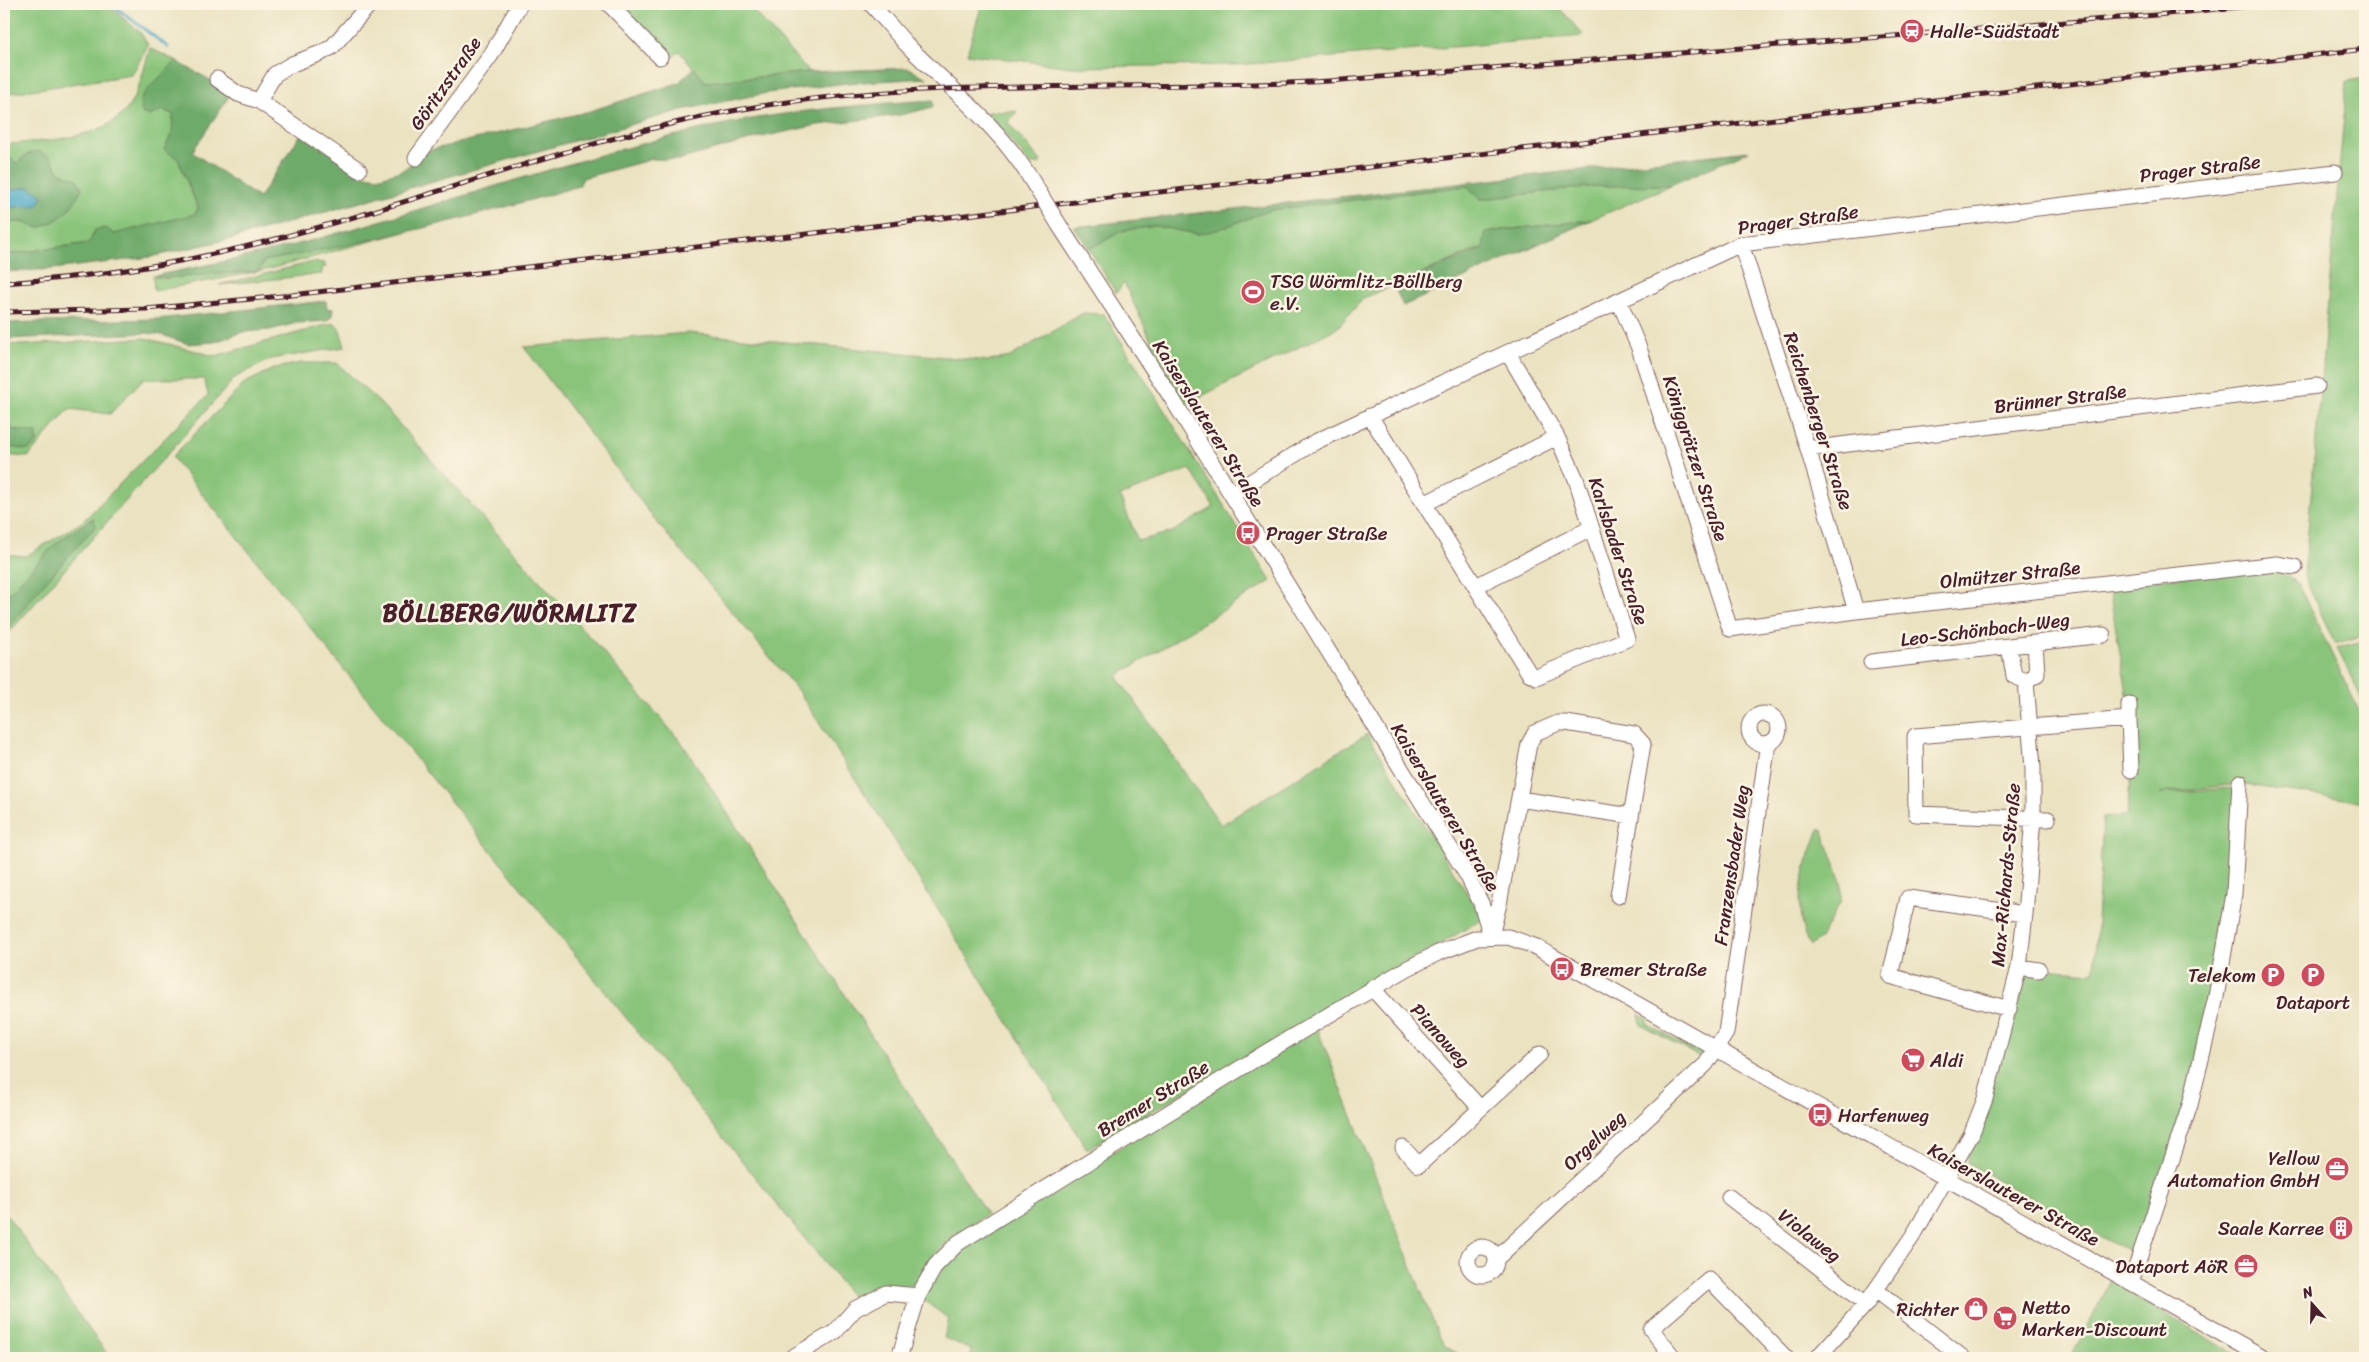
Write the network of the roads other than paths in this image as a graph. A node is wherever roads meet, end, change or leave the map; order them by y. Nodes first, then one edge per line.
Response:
1 (370, 4) edge
2 (520, 4) edge
3 (609, 4) edge
4 (871, 4) edge
5 (660, 57) dead end
6 (216, 79) dead end
7 (259, 101) junction
8 (416, 158) dead end
9 (359, 170) dead end
10 (2335, 172) dead end
11 (1741, 244) junction
12 (1619, 301) junction
13 (1508, 353) junction
14 (2317, 386) dead end
15 (1370, 416) junction
16 (1557, 437) junction
17 (1808, 449) junction
18 (1231, 494) junction
19 (1424, 504) junction
20 (1591, 528) junction
21 (2295, 567) dead end
22 (1476, 586) junction
23 (1856, 611) junction
24 (1730, 630) joint
25 (2103, 636) dead end
26 (2035, 643) junction
27 (2009, 647) junction
28 (1871, 662) dead end
29 (2026, 681) junction
30 (2030, 726) junction
31 (1768, 743) dead end
32 (2131, 770) dead end
33 (2240, 782) dead end
34 (1519, 799) junction
35 (1631, 816) junction
36 (2040, 819) junction
37 (1618, 896) dead end
38 (2025, 914) junction
39 (1491, 936) junction
40 (2019, 967) junction
41 (2039, 970) dead end
42 (1372, 988) junction
43 (2008, 1008) junction
44 (1717, 1049) junction
45 (1540, 1054) dead end
46 (1480, 1108) junction
47 (1403, 1148) dead end
48 (1948, 1179) junction
49 (1729, 1197) dead end
50 (1496, 1259) dead end
51 (2131, 1282) junction
52 (1876, 1290) junction
53 (918, 1296) junction
54 (1866, 1304) junction
55 (791, 1358) edge
56 (899, 1358) edge
57 (1674, 1358) edge
58 (1786, 1358) edge
59 (1817, 1358) edge
60 (1963, 1358) edge
61 (2265, 1358) edge

1 - 7 street
2 - 8 street, Göritzstraße
3 - 5 street
4 - 18 street, Kaiserslauterer Straße, bridge
6 - 7 street
7 - 9 street
10 - 11 street, Prager Straße
11 - 12 street, Prager Straße
11 - 17 street, Reichenberger Straße
12 - 13 street, Prager Straße
12 - 24 street, Königgrätzer Straße
13 - 15 street, Prager Straße
13 - 16 street, Karlsbader Straße
14 - 17 street, Brünner Straße
15 - 18 street, Prager Straße
15 - 19 street, Karlsbader Straße
16 - 19 street
16 - 20 street, Karlsbader Straße
17 - 23 street, Reichenberger Straße
18 - 39 street, Kaiserslauterer Straße
19 - 22 street, Karlsbader Straße
20 - 22 street
20 - 22 street, Karlsbader Straße
21 - 23 street, Olmützer Straße
23 - 24 street, Olmützer Straße
25 - 26 street, Leo-Schönbach-Weg
26 - 27 street, Leo-Schönbach-Weg
26 - 29 street
27 - 28 street, Leo-Schönbach-Weg
27 - 29 street
29 - 30 street, Max-Richards-Straße
30 - 32 street
30 - 36 street, Max-Richards-Straße
30 - 36 street
31 - 44 street, Franzensbader Weg
33 - 51 street
34 - 35 street
34 - 35 street
34 - 39 street
35 - 37 street
36 - 38 street, Max-Richards-Straße
38 - 40 street, Max-Richards-Straße
38 - 43 street
39 - 42 street, Bremer Straße
39 - 44 street, Kaiserslauterer Straße
40 - 41 street
40 - 43 street, Max-Richards-Straße
42 - 46 street, Pianoweg
42 - 53 street, Bremer Straße
43 - 48 street, Max-Richards-Straße
44 - 48 street, Kaiserslauterer Straße
44 - 50 street, Orgelweg
45 - 46 street
46 - 47 street
48 - 51 street, Kaiserslauterer Straße
48 - 52 street
49 - 54 street, Violaweg
51 - 61 street, Kaiserslauterer Straße
52 - 54 street
52 - 60 street
53 - 55 street
53 - 56 street, Bremer Straße
54 - 59 street
57 - 58 street

